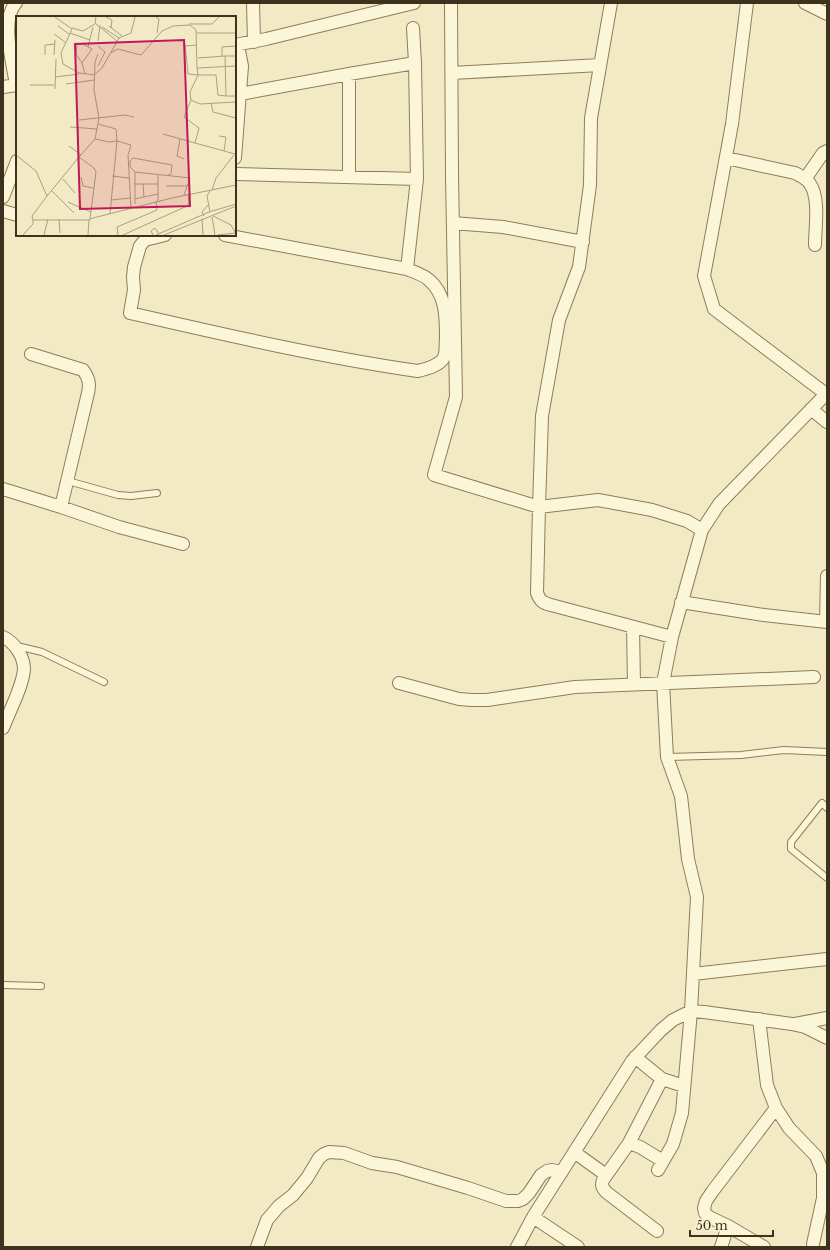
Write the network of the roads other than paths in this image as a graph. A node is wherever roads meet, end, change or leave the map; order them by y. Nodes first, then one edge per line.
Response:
1 (16, 3) edge
2 (253, 3) edge
3 (414, 3) edge
4 (451, 3) edge
5 (611, 3) edge
6 (747, 3) edge
7 (805, 3) edge
8 (827, 14) edge
9 (413, 28) dead end
10 (254, 42) junction
11 (237, 45) edge
12 (415, 63) junction
13 (600, 65) junction
14 (452, 73) junction
15 (349, 74) junction
16 (16, 79) edge
17 (16, 85) edge
18 (3, 88) edge
19 (240, 94) junction
20 (236, 145) edge
21 (827, 151) edge
22 (726, 158) junction
23 (16, 164) edge
24 (236, 174) edge
25 (349, 177) junction
26 (805, 178) junction
27 (417, 179) junction
28 (3, 197) edge
29 (3, 211) edge
30 (16, 215) edge
31 (453, 224) junction
32 (161, 236) edge
33 (235, 236) edge
34 (583, 242) junction
35 (815, 245) dead end
36 (407, 269) junction
37 (31, 354) dead end
38 (826, 393) edge
39 (811, 409) junction
40 (827, 422) edge
41 (68, 481) junction
42 (3, 489) edge
43 (157, 493) dead end
44 (62, 506) junction
45 (539, 507) junction
46 (702, 530) junction
47 (183, 544) dead end
48 (827, 576) edge
49 (681, 602) junction
50 (826, 622) edge
51 (633, 627) junction
52 (3, 636) edge
53 (672, 637) junction
54 (14, 646) junction
55 (814, 677) dead end
56 (104, 682) dead end
57 (663, 683) junction
58 (399, 684) dead end
59 (634, 684) junction
60 (3, 728) edge
61 (827, 752) edge
62 (667, 757) junction
63 (827, 798) edge
64 (825, 805) edge
65 (827, 878) edge
66 (827, 959) edge
67 (693, 974) junction
68 (3, 985) edge
69 (41, 986) dead end
70 (691, 1011) junction
71 (827, 1018) edge
72 (759, 1019) junction
73 (792, 1024) junction
74 (827, 1038) edge
75 (635, 1057) junction
76 (662, 1079) junction
77 (684, 1086) junction
78 (776, 1108) junction
79 (629, 1143) junction
80 (574, 1152) junction
81 (562, 1172) junction
82 (606, 1175) junction
83 (533, 1218) junction
84 (728, 1226) junction
85 (657, 1231) dead end
86 (813, 1244) dead end
87 (257, 1247) edge
88 (517, 1247) edge
89 (578, 1247) edge
90 (721, 1247) edge
91 (764, 1247) edge

1 - 16 street
2 - 10 street
3 - 10 street
4 - 14 street
5 - 13 street
6 - 22 street
7 - 8 street
9 - 12 street
10 - 11 street
11 - 19 street
12 - 15 street
12 - 27 street
13 - 14 street
13 - 34 street
14 - 31 street
15 - 19 street
15 - 25 street
17 - 18 street
19 - 20 street
21 - 26 street
22 - 26 street
22 - 38 street
23 - 28 street
24 - 25 street
25 - 27 street
26 - 35 street
27 - 36 street
29 - 30 street
31 - 34 street
31 - 45 street
32 - 36 street
33 - 36 street
34 - 45 street
37 - 41 street
38 - 39 street
39 - 40 street
39 - 46 street
41 - 43 lane
41 - 44 street
42 - 44 street
44 - 47 street
45 - 46 street
45 - 51 street
46 - 49 street
48 - 50 street
49 - 50 street
49 - 53 street
51 - 53 street
51 - 59 street
52 - 54 street
53 - 57 street
54 - 56 lane
54 - 60 street
55 - 57 street
57 - 59 street
57 - 62 street
58 - 59 street
61 - 62 lane
62 - 67 street
63 - 64 lane
64 - 65 lane
66 - 67 street
67 - 70 street
68 - 69 lane
70 - 72 street
70 - 75 street
70 - 77 street
71 - 73 street
72 - 73 street
72 - 78 street
73 - 74 street
75 - 76 street
75 - 80 street
76 - 77 street
76 - 79 street
77 - 79 street
78 - 84 street
78 - 86 street
79 - 82 street
80 - 81 street
80 - 82 street
81 - 83 street
81 - 87 street
82 - 85 street
83 - 88 street
83 - 89 street
84 - 90 street
84 - 91 street

